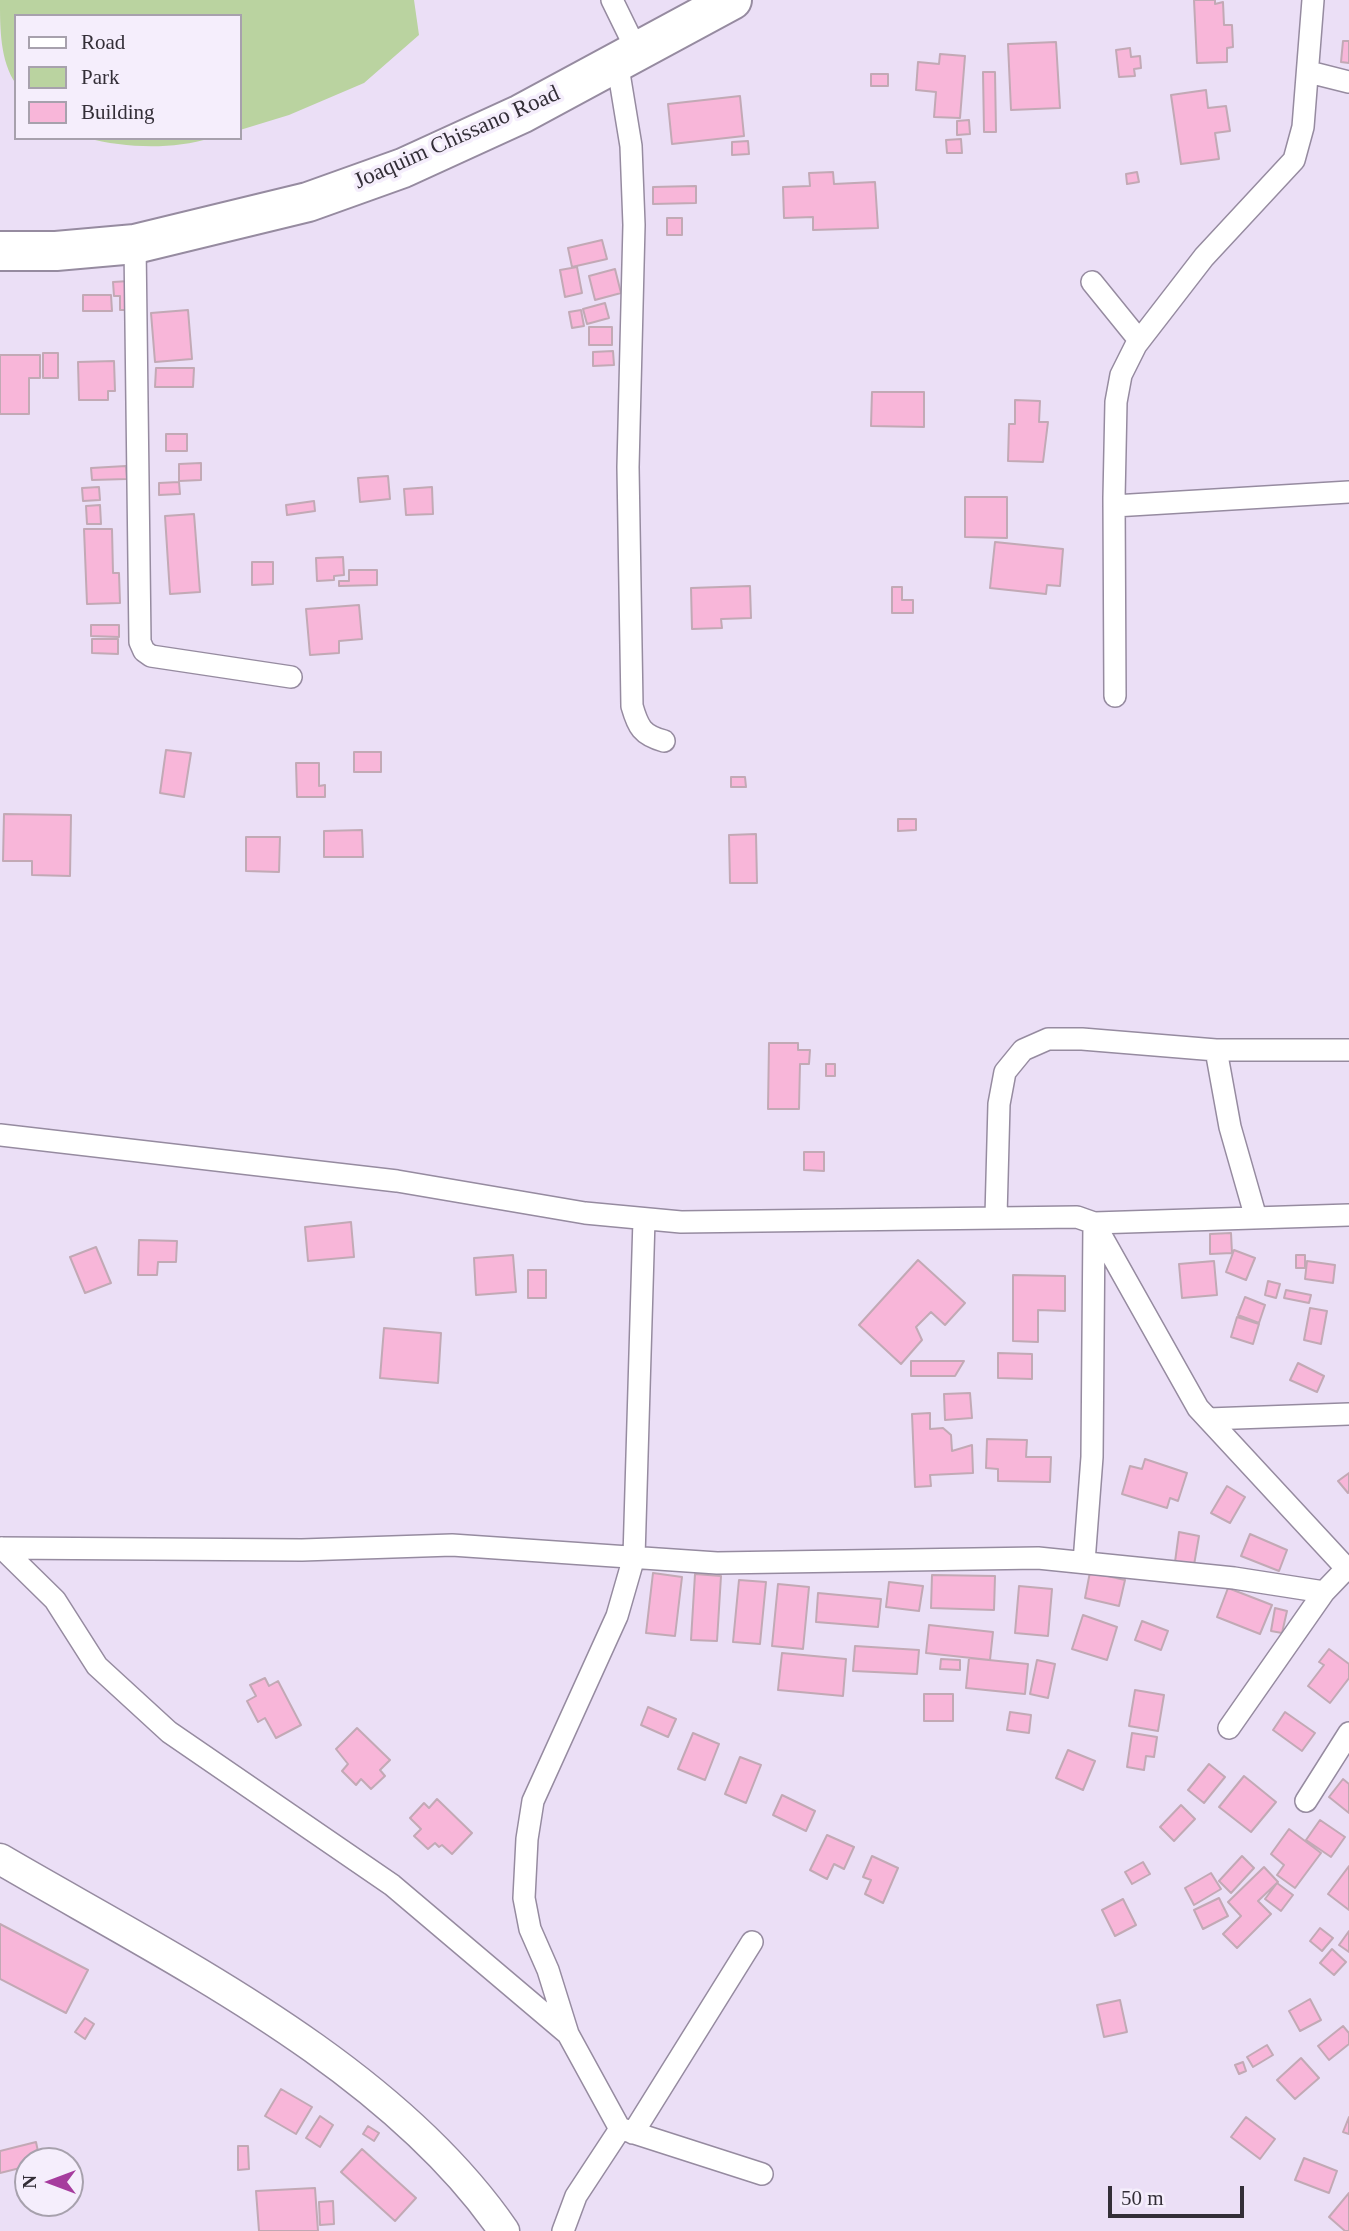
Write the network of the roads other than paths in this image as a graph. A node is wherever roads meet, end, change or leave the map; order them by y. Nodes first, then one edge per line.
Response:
1 (612, 0) edge
2 (732, 0) edge
3 (1313, 0) edge
4 (626, 55) junction
5 (1309, 72) junction
6 (1349, 82) edge
7 (135, 244) junction
8 (0, 251) edge
9 (1092, 282) dead end
10 (1139, 340) junction
11 (1349, 492) edge
12 (1114, 506) junction
13 (291, 677) dead end
14 (1115, 696) dead end
15 (664, 741) dead end
16 (1216, 1050) junction
17 (1349, 1050) edge
18 (0, 1135) edge
19 (1349, 1215) edge
20 (996, 1216) junction
21 (1256, 1218) junction
22 (644, 1219) junction
23 (1094, 1223) junction
24 (1349, 1414) edge
25 (1208, 1419) junction
26 (1, 1548) edge
27 (634, 1557) junction
28 (1084, 1562) junction
29 (1348, 1570) edge
30 (1324, 1592) junction
31 (1229, 1728) dead end
32 (1349, 1733) edge
33 (1306, 1801) dead end
34 (0, 1859) edge
35 (752, 1942) dead end
36 (568, 2034) junction
37 (626, 2131) junction
38 (762, 2174) dead end
39 (504, 2231) edge
40 (563, 2231) edge

1 - 4 street
2 - 4 highway, Joaquim Chissano Road
3 - 5 street
4 - 7 highway, Joaquim Chissano Road
4 - 15 street
5 - 6 street
5 - 10 street
7 - 8 highway, Joaquim Chissano Road
7 - 13 street
9 - 10 street
10 - 12 street
11 - 12 street
12 - 14 street
16 - 17 street
16 - 20 street
16 - 21 street
18 - 22 street
19 - 21 street
20 - 22 street
20 - 23 street
21 - 23 street
22 - 27 street
23 - 25 street
23 - 28 street
24 - 25 street
25 - 29 street
26 - 27 street
26 - 36 street
27 - 28 street
27 - 36 street
28 - 30 street
29 - 30 street
30 - 31 street
32 - 33 street
34 - 39 street
35 - 37 street
36 - 37 street
37 - 38 street
37 - 40 street

